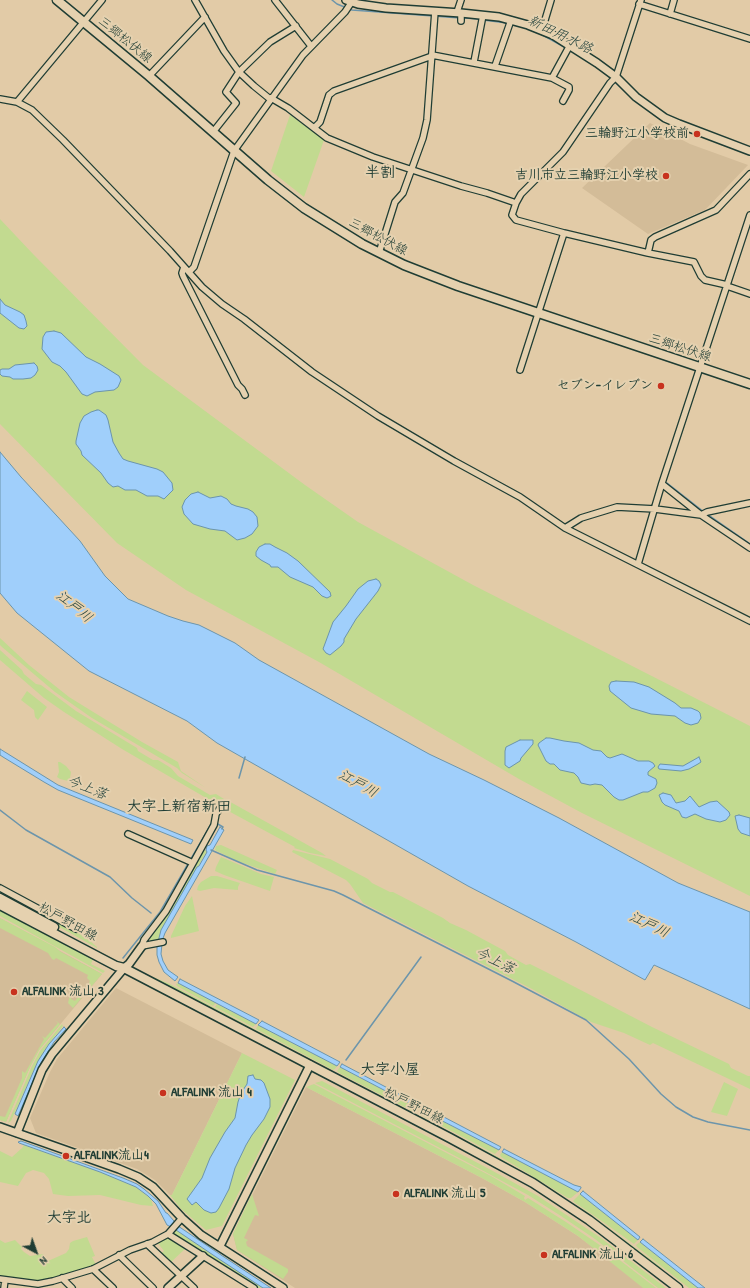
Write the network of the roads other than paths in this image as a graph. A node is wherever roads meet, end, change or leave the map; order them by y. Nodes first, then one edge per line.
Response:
1 (58, 0) edge
2 (102, 0) edge
3 (195, 0) edge
4 (275, 0) edge
5 (461, 0) edge
6 (551, 0) edge
7 (674, 0) edge
8 (350, 2) edge
9 (640, 2) edge
10 (670, 14) junction
11 (434, 15) junction
12 (460, 15) junction
13 (205, 17) junction
14 (483, 18) junction
15 (84, 22) junction
16 (511, 23) junction
17 (296, 26) junction
18 (542, 30) junction
19 (750, 39) edge
20 (311, 46) junction
21 (568, 48) junction
22 (432, 55) junction
23 (474, 62) junction
24 (495, 66) junction
25 (239, 72) junction
26 (149, 76) junction
27 (552, 78) junction
28 (613, 80) junction
29 (271, 98) junction
30 (0, 99) edge
31 (563, 101) dead end
32 (17, 102) junction
33 (314, 128) junction
34 (213, 132) junction
35 (234, 150) junction
36 (750, 151) edge
37 (412, 169) junction
38 (750, 174) edge
39 (516, 203) junction
40 (750, 215) edge
41 (564, 233) junction
42 (379, 253) junction
43 (648, 253) junction
44 (184, 267) junction
45 (189, 272) junction
46 (727, 285) junction
47 (750, 294) edge
48 (538, 313) junction
49 (700, 367) junction
50 (520, 370) dead end
51 (750, 384) edge
52 (245, 395) dead end
53 (662, 484) junction
54 (750, 503) edge
55 (655, 509) junction
56 (701, 515) junction
57 (565, 528) junction
58 (750, 548) edge
59 (638, 564) junction
60 (750, 622) edge
61 (220, 808) dead end
62 (128, 834) dead end
63 (191, 862) junction
64 (0, 888) edge
65 (0, 898) edge
66 (0, 905) edge
67 (76, 929) dead end
68 (163, 942) dead end
69 (142, 946) junction
70 (124, 968) junction
71 (310, 1065) junction
72 (0, 1126) edge
73 (16, 1133) junction
74 (182, 1218) junction
75 (172, 1229) junction
76 (147, 1244) junction
77 (220, 1246) junction
78 (119, 1255) junction
79 (203, 1256) junction
80 (93, 1269) junction
81 (181, 1276) junction
82 (62, 1278) junction
83 (2, 1280) edge
84 (37, 1286) edge
85 (4, 1288) edge
86 (72, 1288) edge
87 (113, 1288) edge
88 (153, 1288) edge
89 (168, 1288) edge
90 (194, 1288) edge
91 (254, 1288) edge
92 (283, 1288) edge
93 (678, 1288) edge

1 - 15 main road, 三郷松伏線
2 - 15 street
3 - 13 street
4 - 17 street
5 - 12 street
6 - 18 street
7 - 10 street
8 - 11 street
8 - 20 street
9 - 10 street
9 - 28 street
10 - 19 street
11 - 12 street
11 - 22 street
12 - 14 street
13 - 25 street
13 - 26 street
14 - 16 street
14 - 23 street
15 - 26 main road, 三郷松伏線
15 - 32 street
16 - 18 street
16 - 24 street
17 - 20 street
17 - 25 street
18 - 21 street
20 - 29 street
21 - 27 street
21 - 28 street
22 - 23 street
22 - 33 street
22 - 37 street
23 - 24 street
24 - 27 street
25 - 29 street
25 - 34 street
26 - 34 main road, 三郷松伏線
27 - 31 street
28 - 36 street
28 - 39 street
29 - 33 street
29 - 35 street
30 - 32 street
32 - 44 street
33 - 37 street
34 - 35 main road, 三郷松伏線
35 - 42 main road, 三郷松伏線
35 - 45 street
37 - 39 street
37 - 42 street
38 - 43 street
39 - 41 street
40 - 46 street
41 - 43 street
41 - 48 street
42 - 48 main road, 三郷松伏線
43 - 46 street
44 - 45 street
44 - 52 street
45 - 57 street
46 - 47 street
46 - 49 street
48 - 49 main road, 三郷松伏線
48 - 50 street
49 - 51 main road, 三郷松伏線
49 - 53 street
53 - 55 street
53 - 56 street
54 - 56 street
55 - 56 street
55 - 57 street
55 - 59 street
56 - 58 street
57 - 59 street
59 - 60 street
61 - 63 street
62 - 63 street
63 - 69 street
64 - 67 street
65 - 70 main road, 松戸野田線
66 - 70 main road, 松戸野田線
68 - 69 street
69 - 70 street
70 - 71 main road, 松戸野田線
70 - 73 street
71 - 77 street
71 - 93 main road, 松戸野田線
72 - 73 street
73 - 74 street
74 - 75 street
74 - 77 street
75 - 76 street
75 - 79 street
76 - 78 street
76 - 81 street
77 - 92 street
78 - 80 street
78 - 88 street
79 - 81 street
79 - 91 street
80 - 82 street
80 - 87 street
81 - 89 street
81 - 90 street
82 - 84 street
82 - 86 street
83 - 84 street
83 - 85 street

